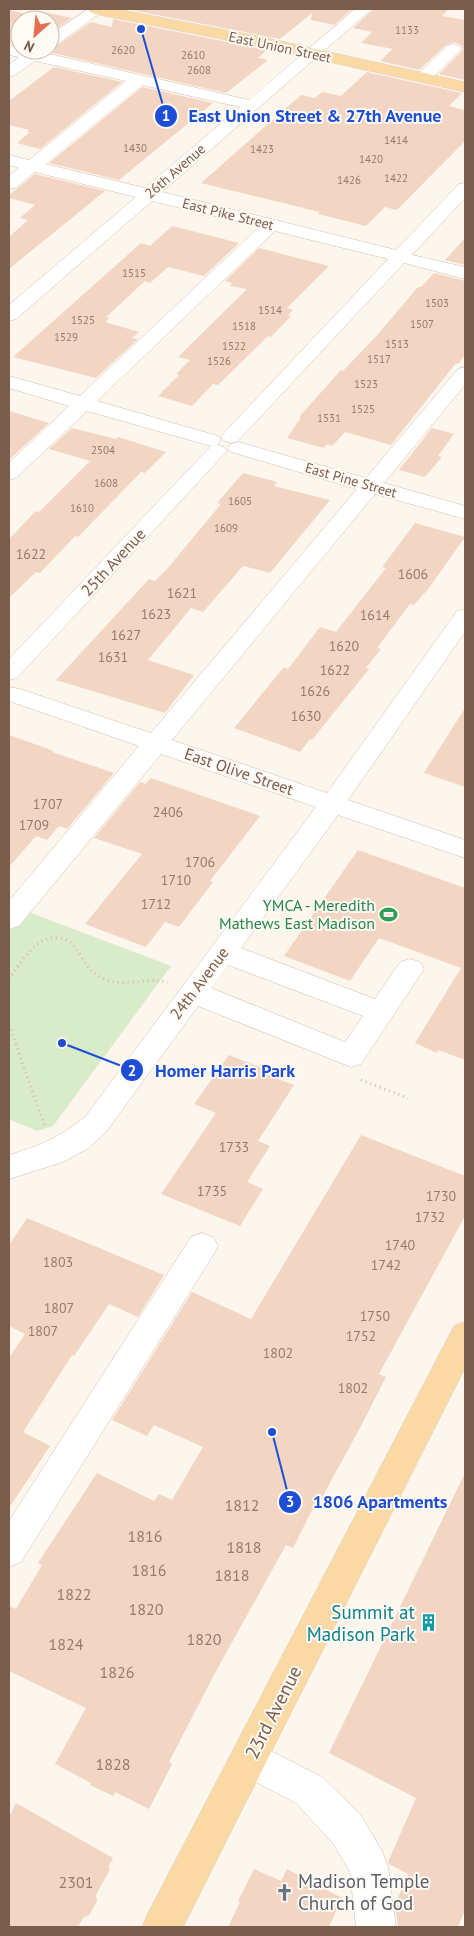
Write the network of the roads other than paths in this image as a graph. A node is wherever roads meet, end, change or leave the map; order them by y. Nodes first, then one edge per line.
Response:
1 (96, 9) edge
2 (364, 9) edge
3 (60, 35) edge
4 (453, 49) dead end
5 (312, 54) junction
6 (60, 59) edge
7 (26, 60) edge
8 (9, 72) edge
9 (423, 78) junction
10 (138, 80) junction
11 (465, 87) edge
12 (251, 105) junction
13 (9, 160) edge
14 (32, 166) junction
15 (9, 184) edge
16 (465, 188) edge
17 (147, 194) junction
18 (271, 225) junction
19 (400, 256) junction
20 (465, 273) edge
21 (9, 314) edge
22 (465, 373) edge
23 (9, 382) edge
24 (84, 403) junction
25 (224, 444) junction
26 (9, 474) edge
27 (371, 486) junction
28 (465, 513) edge
29 (465, 616) edge
30 (10, 685) edge
31 (156, 742) junction
32 (332, 804) junction
33 (465, 850) edge
34 (9, 919) edge
35 (222, 952) junction
36 (410, 969) dead end
37 (183, 989) junction
38 (381, 1012) junction
39 (11, 1164) edge
40 (202, 1246) dead end
41 (465, 1336) edge
42 (9, 1551) edge
43 (249, 1759) junction
44 (162, 1927) edge
45 (376, 1927) edge

1 - 3 street
1 - 5 main road, East Union Street
2 - 5 street, 26th Avenue
4 - 9 street
5 - 9 main road, East Union Street
5 - 12 street, 26th Avenue
6 - 10 street
7 - 8 street
9 - 11 main road, East Union Street
10 - 12 street
10 - 14 street
12 - 17 street, 26th Avenue
13 - 14 street, East Pike Street
14 - 15 street
14 - 17 street, East Pike Street
16 - 19 street, 25th Avenue
17 - 18 street, East Pike Street
17 - 21 street, 26th Avenue
18 - 19 street, East Pike Street
18 - 24 street
19 - 20 street, East Pike Street
19 - 25 street, 25th Avenue
22 - 27 street
23 - 24 street, East Pine Street
24 - 25 street, East Pine Street
24 - 26 street
25 - 27 street, East Pine Street
25 - 30 street, 25th Avenue
27 - 28 street, East Pine Street
27 - 31 street
29 - 32 street, 24th Avenue
30 - 31 street, East Olive Street
31 - 32 street, East Olive Street
31 - 34 street
32 - 33 street, East Olive Street
32 - 35 street, 24th Avenue
35 - 37 street, 24th Avenue
35 - 38 street
36 - 38 street
37 - 38 street
37 - 39 street, 24th Avenue
40 - 42 street
41 - 43 main road, 23rd Avenue
43 - 44 main road, 23rd Avenue
43 - 45 street

